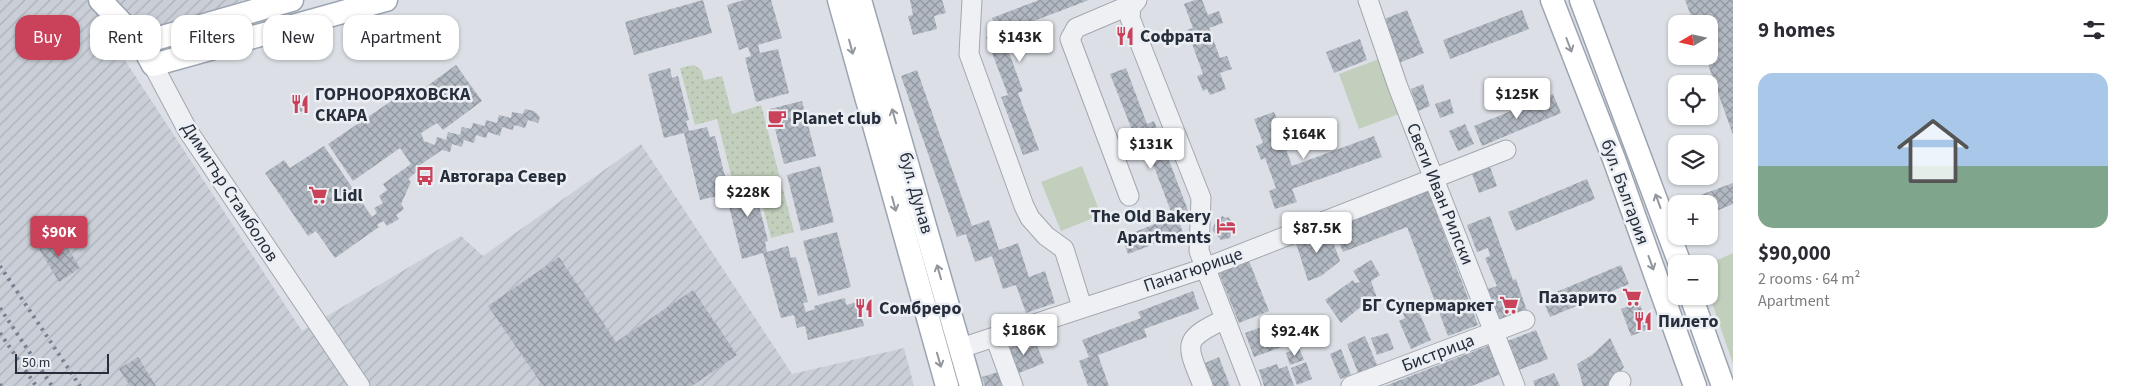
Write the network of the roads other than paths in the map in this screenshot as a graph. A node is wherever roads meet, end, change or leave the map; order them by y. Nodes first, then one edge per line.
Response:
1 (100, 0) edge
2 (292, 0) edge
3 (386, 0) edge
4 (839, 0) edge
5 (860, 0) edge
6 (972, 0) edge
7 (1368, 0) edge
8 (1552, 0) edge
9 (1581, 0) edge
10 (1134, 3) edge
11 (114, 15) edge
12 (161, 37) edge
13 (150, 60) edge
14 (153, 65) junction
15 (1506, 150) dead end
16 (1434, 177) junction
17 (1129, 196) dead end
18 (1677, 255) edge
19 (1205, 268) junction
20 (1695, 305) edge
21 (1082, 307) junction
22 (1225, 319) junction
23 (1526, 320) dead end
24 (1494, 332) junction
25 (995, 337) junction
26 (961, 348) junction
27 (1356, 385) edge
28 (360, 386) edge
29 (946, 386) edge
30 (971, 386) edge
31 (1013, 386) edge
32 (1203, 386) edge
33 (1251, 386) edge
34 (1515, 386) edge
35 (1695, 386) edge
36 (1723, 386) edge

1 - 11 main road, Димитър Стамболов
2 - 12 main road
3 - 14 main road
4 -> 29 main road, бул. Дунав
26 -> 5 main road, бул. Дунав
6 - 21 street
7 - 16 street, Свети Иван Рилски
8 -> 35 main road, бул. България
18 -> 9 main road, бул. България
10 - 17 street
10 - 19 street
13 - 14 main road, Димитър Стамболов
14 - 28 street, Димитър Стамболов
15 - 16 street, Панагюрище
16 - 19 street, Панагюрище
16 - 24 street, Свети Иван Рилски
19 - 21 street, Панагюрище
19 - 22 street
20 - 36 main road
21 - 25 street, Панагюрище
22 - 32 street
22 - 33 street
23 - 24 street, Бистрица
24 - 27 street, Бистрица
24 - 34 street, Свети Иван Рилски
25 - 26 street, Панагюрище
25 - 31 street
26 - 30 main road, бул. Дунав

